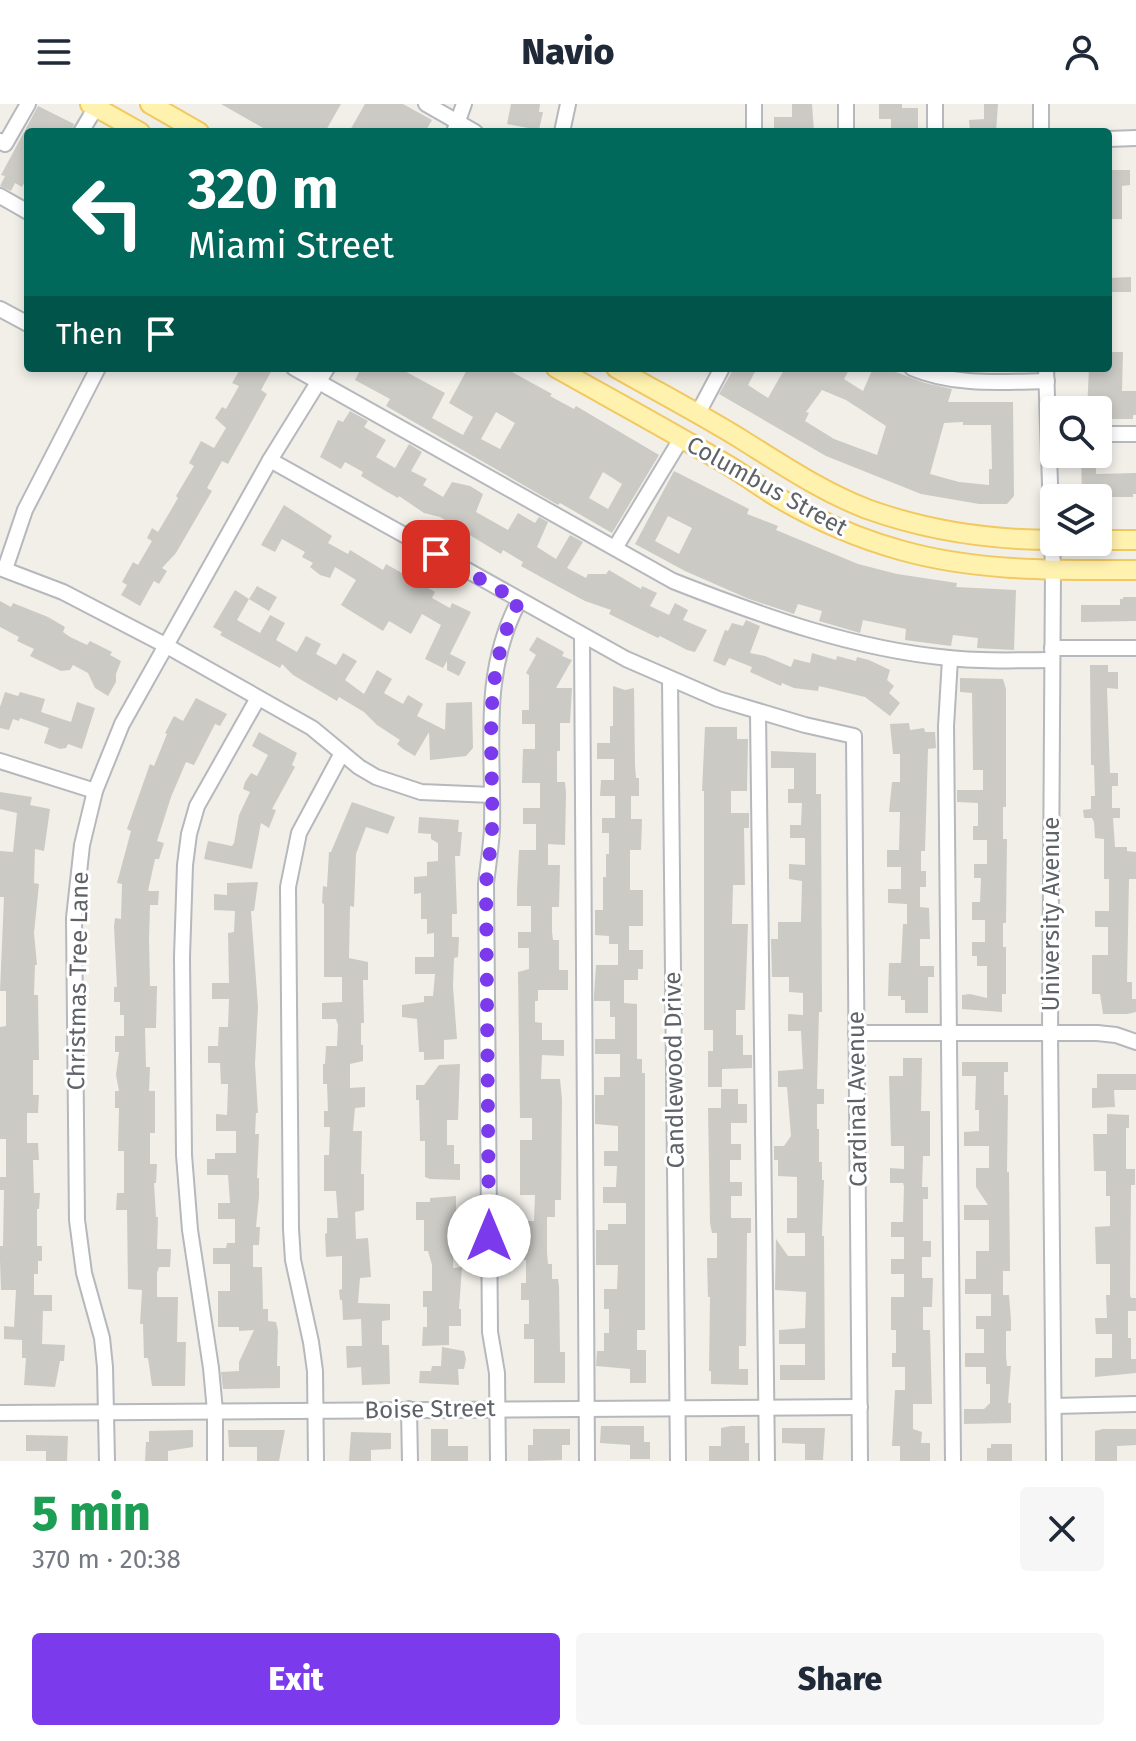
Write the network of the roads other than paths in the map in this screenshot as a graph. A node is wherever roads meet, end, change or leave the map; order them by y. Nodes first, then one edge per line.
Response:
1 (28, 104) edge
2 (150, 104) edge
3 (426, 104) edge
4 (464, 104) edge
5 (568, 104) edge
6 (754, 104) edge
7 (846, 104) edge
8 (935, 104) edge
9 (1041, 104) edge
10 (93, 106) edge
11 (456, 127) edge
12 (83, 128) edge
13 (133, 128) edge
14 (192, 128) edge
15 (563, 128) edge
16 (754, 128) edge
17 (846, 128) edge
18 (935, 128) edge
19 (1041, 128) edge
20 (1136, 138) edge
21 (1112, 139) edge
22 (0, 141) edge
23 (0, 196) edge
24 (24, 210) edge
25 (0, 309) edge
26 (24, 322) edge
27 (96, 372) edge
28 (301, 372) edge
29 (324, 372) edge
30 (563, 372) edge
31 (623, 372) edge
32 (720, 372) edge
33 (922, 372) edge
34 (1046, 374) edge
35 (318, 382) junction
36 (1048, 396) edge
37 (697, 415) junction
38 (1112, 434) edge
39 (1136, 434) edge
40 (681, 439) junction
41 (270, 460) junction
42 (1040, 539) edge
43 (1112, 540) edge
44 (1136, 540) edge
45 (615, 548) junction
46 (1053, 556) edge
47 (3, 569) edge
48 (1053, 570) junction
49 (1136, 570) edge
50 (519, 601) junction
51 (582, 636) junction
52 (165, 645) junction
53 (1136, 648) edge
54 (1052, 654) junction
55 (950, 659) junction
56 (670, 679) junction
57 (258, 698) junction
58 (758, 712) junction
59 (342, 753) junction
60 (0, 761) edge
61 (95, 791) junction
62 (492, 795) junction
63 (856, 1033) junction
64 (948, 1034) junction
65 (1050, 1034) junction
66 (1136, 1042) edge
67 (1136, 1404) edge
68 (1054, 1406) junction
69 (678, 1407) junction
70 (766, 1407) junction
71 (860, 1407) junction
72 (498, 1408) junction
73 (587, 1408) junction
74 (409, 1409) junction
75 (315, 1410) junction
76 (215, 1411) junction
77 (106, 1412) junction
78 (0, 1413) edge
79 (107, 1461) edge
80 (215, 1461) edge
81 (316, 1461) edge
82 (410, 1461) edge
83 (498, 1461) edge
84 (587, 1461) edge
85 (678, 1461) edge
86 (767, 1461) edge
87 (860, 1461) edge
88 (953, 1461) edge
89 (1054, 1461) edge

1 - 22 street
2 - 14 main road
3 - 11 street
4 - 11 street
5 - 15 street
6 - 16 street
7 - 17 street
8 - 18 street
9 - 19 street
10 - 12 street
10 - 13 main road
20 - 21 street
23 - 24 street
25 - 26 street
27 - 47 street
28 - 35 street
29 - 35 street, Christmas Tree Lane
30 - 40 main road, Columbus Street
31 - 37 main road, Columbus Street
32 - 37 street
33 - 34 street
34 - 36 street, University Avenue
35 - 41 street, Christmas Tree Lane
35 - 45 street
37 - 42 main road, Columbus Street
38 - 39 street
40 - 45 street
40 - 48 main road, Columbus Street
41 - 50 street
41 - 52 street, Christmas Tree Lane
43 - 44 main road
45 - 55 street
46 - 48 street, University Avenue
47 - 52 street
48 - 49 main road, Columbus Street
48 - 54 street, University Avenue
50 - 51 street
50 - 62 street
51 - 56 street
51 - 73 street
52 - 57 street
52 - 61 street, Christmas Tree Lane
53 - 54 street
54 - 55 street
54 - 65 street, University Avenue
55 - 64 street
56 - 58 street
56 - 69 street, Candlewood Drive
57 - 59 street
57 - 76 street
58 - 63 street, Cardinal Avenue
58 - 70 street
59 - 62 street
59 - 75 street
60 - 61 street
61 - 77 street, Christmas Tree Lane
62 - 72 street
63 - 64 street
63 - 71 street, Cardinal Avenue
64 - 65 street
64 - 88 street
65 - 66 street
65 - 68 street, University Avenue
67 - 68 street
68 - 89 street, University Avenue
69 - 70 street, Boise Street
69 - 73 street, Boise Street
69 - 85 street, Candlewood Drive
70 - 71 street, Boise Street
70 - 86 street
71 - 87 street, Cardinal Avenue
72 - 73 street, Boise Street
72 - 74 street, Boise Street
72 - 83 street
73 - 84 street
74 - 75 street, Boise Street
74 - 82 street
75 - 76 street, Boise Street
75 - 81 street
76 - 77 street, Boise Street
76 - 80 street
77 - 78 street, Boise Street
77 - 79 street, Christmas Tree Lane

